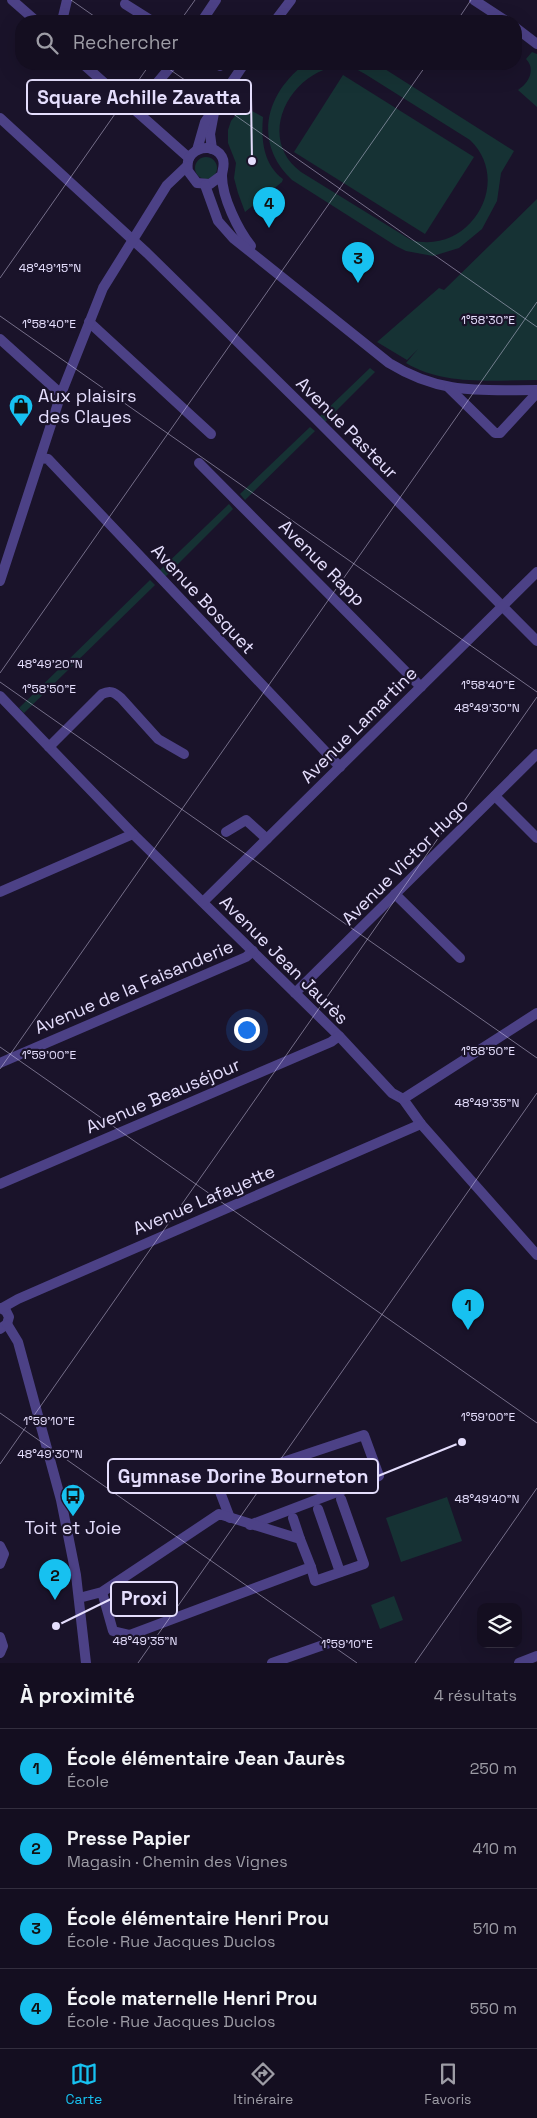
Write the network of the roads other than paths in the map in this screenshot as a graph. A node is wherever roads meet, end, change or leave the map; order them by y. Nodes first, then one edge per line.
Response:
1 (12, 0) edge
2 (67, 0) edge
3 (216, 0) edge
4 (283, 0) edge
5 (291, 0) edge
6 (474, 0) edge
7 (125, 4) dead end
8 (29, 15) edge
9 (63, 15) edge
10 (142, 15) edge
11 (206, 15) edge
12 (274, 15) edge
13 (280, 15) edge
14 (497, 15) edge
15 (522, 33) edge
16 (537, 44) edge
17 (90, 70) edge
18 (169, 70) edge
19 (240, 70) edge
20 (135, 109) junction
21 (215, 109) junction
22 (0, 118) edge
23 (212, 149) junction
24 (197, 150) junction
25 (188, 162) junction
26 (222, 175) junction
27 (194, 180) junction
28 (167, 185) junction
29 (205, 185) junction
30 (132, 240) junction
31 (261, 259) junction
32 (89, 322) junction
33 (0, 339) edge
34 (449, 388) junction
35 (537, 392) edge
36 (61, 394) junction
37 (211, 434) dead end
38 (40, 458) junction
39 (199, 463) dead end
40 (537, 572) edge
41 (0, 581) edge
42 (502, 606) junction
43 (537, 641) edge
44 (421, 686) junction
45 (0, 696) edge
46 (49, 747) junction
47 (184, 754) dead end
48 (537, 754) edge
49 (340, 767) junction
50 (495, 796) junction
51 (226, 832) dead end
52 (133, 834) junction
53 (537, 838) edge
54 (267, 839) junction
55 (0, 892) edge
56 (395, 894) junction
57 (203, 902) junction
58 (253, 951) junction
59 (460, 958) dead end
60 (295, 993) junction
61 (537, 1013) edge
62 (339, 1036) junction
63 (0, 1063) edge
64 (403, 1099) junction
65 (421, 1124) junction
66 (0, 1184) edge
67 (537, 1254) edge
68 (1, 1308) edge
69 (4, 1326) edge
70 (341, 1499) dead end
71 (318, 1509) dead end
72 (230, 1518) junction
73 (293, 1518) dead end
74 (250, 1525) junction
75 (300, 1539) junction
76 (0, 1546) edge
77 (0, 1564) edge
78 (310, 1567) junction
79 (340, 1572) junction
80 (102, 1592) junction
81 (79, 1598) junction
82 (0, 1637) edge
83 (330, 1643) dead end
84 (0, 1653) edge
85 (537, 1656) edge
86 (86, 1663) edge
87 (272, 1663) edge
88 (519, 1663) edge

1 - 8 street
2 - 9 street
3 - 11 street
4 - 12 street
5 - 13 street
6 - 14 street
7 - 10 street
15 - 16 street
17 - 20 street
18 - 20 street
19 - 21 street
20 - 25 street
21 - 23 street
21 - 24 street
22 - 30 street, Avenue Pasteur
23 - 24 street
23 - 26 street
24 - 25 street
25 - 27 street
25 - 28 street
26 - 29 street
26 - 31 street
27 - 28 street
27 - 29 street
28 - 30 street
29 - 31 street
30 - 32 street
30 - 42 street, Avenue Pasteur
31 - 34 street
32 - 36 street
32 - 37 street
33 - 36 street
34 - 35 street
34 - 35 street
36 - 38 street
38 - 41 street
38 - 49 street, Avenue Bosquet
39 - 44 street, Avenue Rapp
40 - 42 street, Avenue Lamartine
42 - 43 street, Avenue Pasteur
42 - 44 street, Avenue Lamartine
44 - 49 street, Avenue Lamartine
45 - 46 street, Avenue Jean Jaurès
46 - 47 street
46 - 52 street, Avenue Jean Jaurès
48 - 50 street, Avenue Victor Hugo
49 - 54 street, Avenue Lamartine
50 - 53 street
50 - 56 street, Avenue Victor Hugo
51 - 54 street
52 - 55 street
52 - 57 street, Avenue Jean Jaurès
54 - 57 street, Avenue Lamartine
56 - 59 street
56 - 60 street, Avenue Victor Hugo
57 - 58 street, Avenue Jean Jaurès
58 - 60 street, Avenue Jean Jaurès
58 - 63 street, Avenue de la Faisanderie
60 - 62 street, Avenue Jean Jaurès
61 - 64 street
62 - 64 street, Avenue Jean Jaurès
62 - 66 street, Avenue Beauséjour
64 - 65 street, Avenue Jean Jaurès
65 - 67 street, Avenue Jean Jaurès
65 - 68 street, Avenue Lafayette
68 - 69 street
69 - 81 street
70 - 79 street
71 - 79 street
72 - 74 street
72 - 74 street
72 - 80 street
73 - 75 street
74 - 75 street
75 - 78 street
76 - 77 street
78 - 79 street
78 - 80 street
80 - 81 street
81 - 86 street
82 - 84 street
83 - 87 street
85 - 88 street

